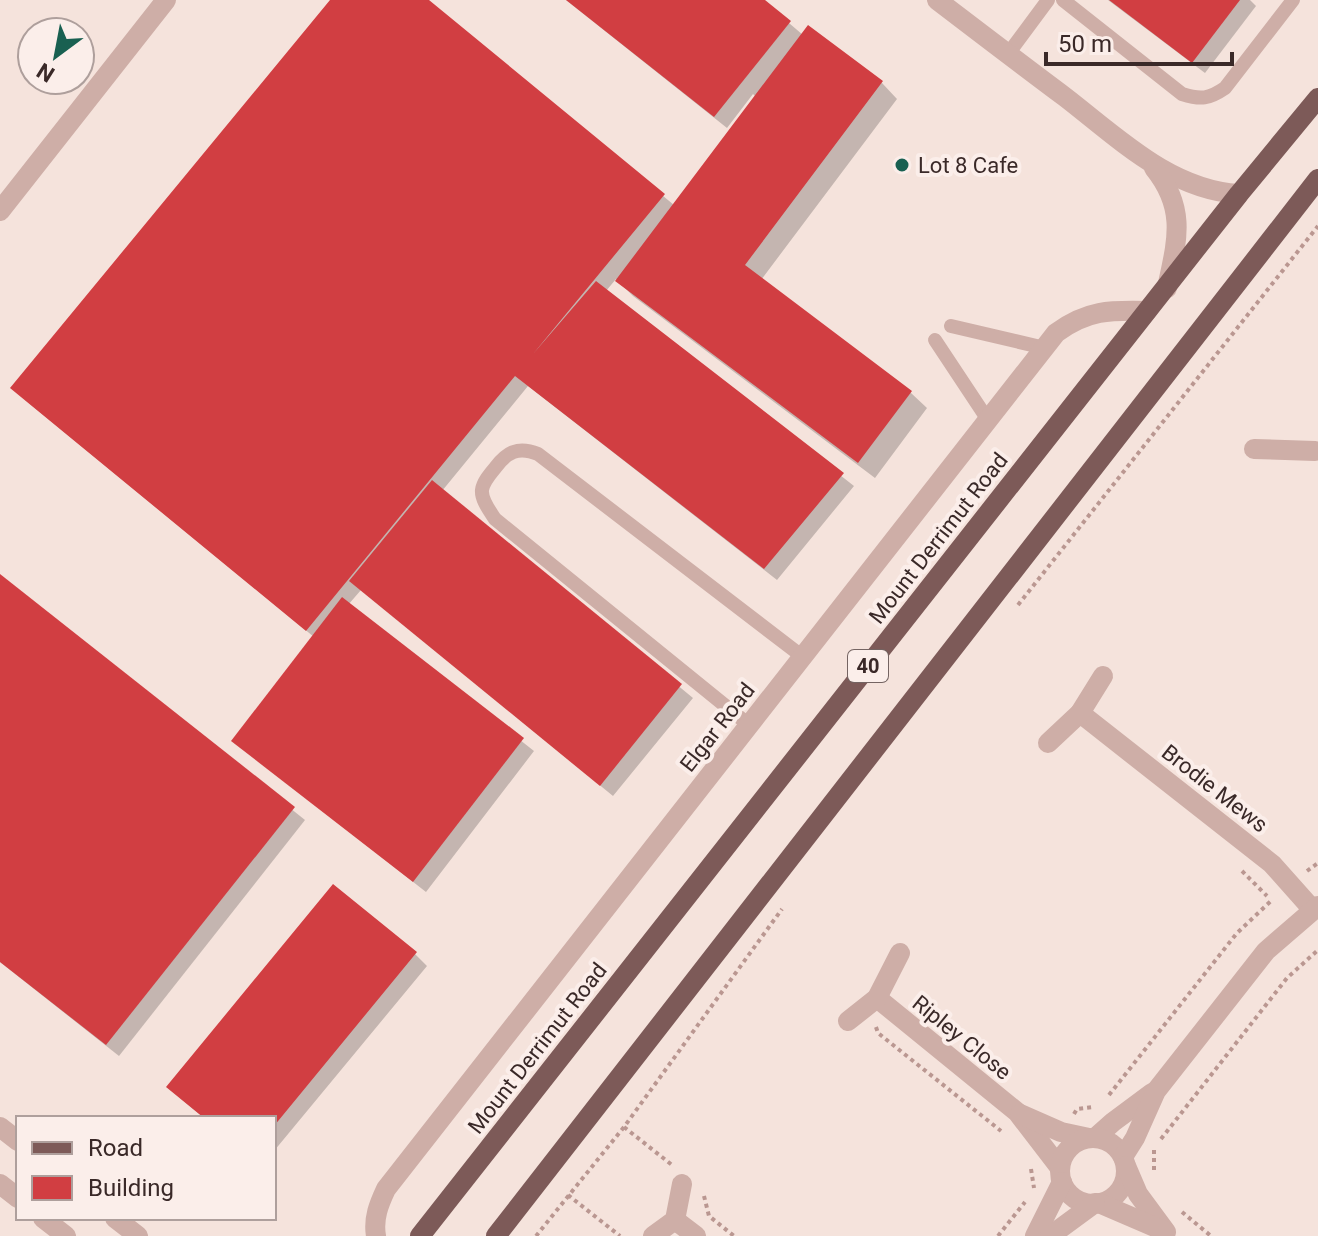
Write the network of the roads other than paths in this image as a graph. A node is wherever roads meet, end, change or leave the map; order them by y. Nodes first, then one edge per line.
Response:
1 (166, 0) edge
2 (937, 0) edge
3 (1048, 0) edge
4 (1063, 0) edge
5 (1293, 0) edge
6 (1008, 54) junction
7 (1318, 98) edge
8 (1150, 161) junction
9 (1318, 179) edge
10 (1239, 194) junction
11 (0, 211) edge
12 (1167, 288) junction
13 (1147, 311) junction
14 (951, 326) dead end
15 (935, 340) dead end
16 (1045, 348) junction
17 (988, 420) junction
18 (1254, 449) dead end
19 (1317, 451) edge
20 (803, 657) junction
21 (1103, 676) dead end
22 (1080, 713) junction
23 (749, 725) junction
24 (1048, 743) dead end
25 (1315, 908) edge
26 (900, 953) dead end
27 (877, 998) junction
28 (848, 1021) dead end
29 (1156, 1091) junction
30 (1017, 1112) junction
31 (0, 1127) edge
32 (1092, 1138) junction
33 (16, 1139) edge
34 (1124, 1160) junction
35 (1061, 1175) junction
36 (682, 1179) road end
37 (0, 1184) edge
38 (16, 1196) edge
39 (1097, 1203) junction
40 (46, 1220) edge
41 (118, 1220) edge
42 (675, 1220) junction
43 (1168, 1234) edge
44 (66, 1236) edge
45 (138, 1236) edge
46 (376, 1236) edge
47 (420, 1236) edge
48 (496, 1236) edge
49 (653, 1236) edge
50 (696, 1236) edge
51 (1035, 1236) edge
52 (1050, 1236) edge

1 - 11 street
2 - 6 street
3 - 6 lane
4 - 5 lane
6 - 8 street
7 - 10 main road, Mount Derrimut Road / 40
8 - 10 street
8 - 12 street
9 - 48 main road, 40
10 - 12 main road, Mount Derrimut Road / 40
12 - 13 main road, Mount Derrimut Road / 40
13 - 16 street, Elgar Road
13 - 47 main road, Mount Derrimut Road / 40
14 - 16 lane
15 - 17 lane
16 - 17 street, Elgar Road
17 - 20 street, Elgar Road
18 - 19 street
20 - 23 street, Elgar Road
20 - 23 lane
21 - 22 street
22 - 24 street
22 - 25 street, Brodie Mews
23 - 46 street, Elgar Road
25 - 29 street
26 - 27 street, Ripley Close
27 - 28 street, Ripley Close
27 - 30 street, Ripley Close
29 - 32 street
29 - 34 street
30 - 32 street, Ripley Close
30 - 35 street, Ripley Close
31 - 33 street
32 - 34 street
32 - 35 street
34 - 39 street
34 - 43 street
35 - 39 street
35 - 51 street
36 - 42 street
37 - 38 street
39 - 43 street
39 - 52 street
40 - 44 street
41 - 45 street
42 - 49 street
42 - 50 street

